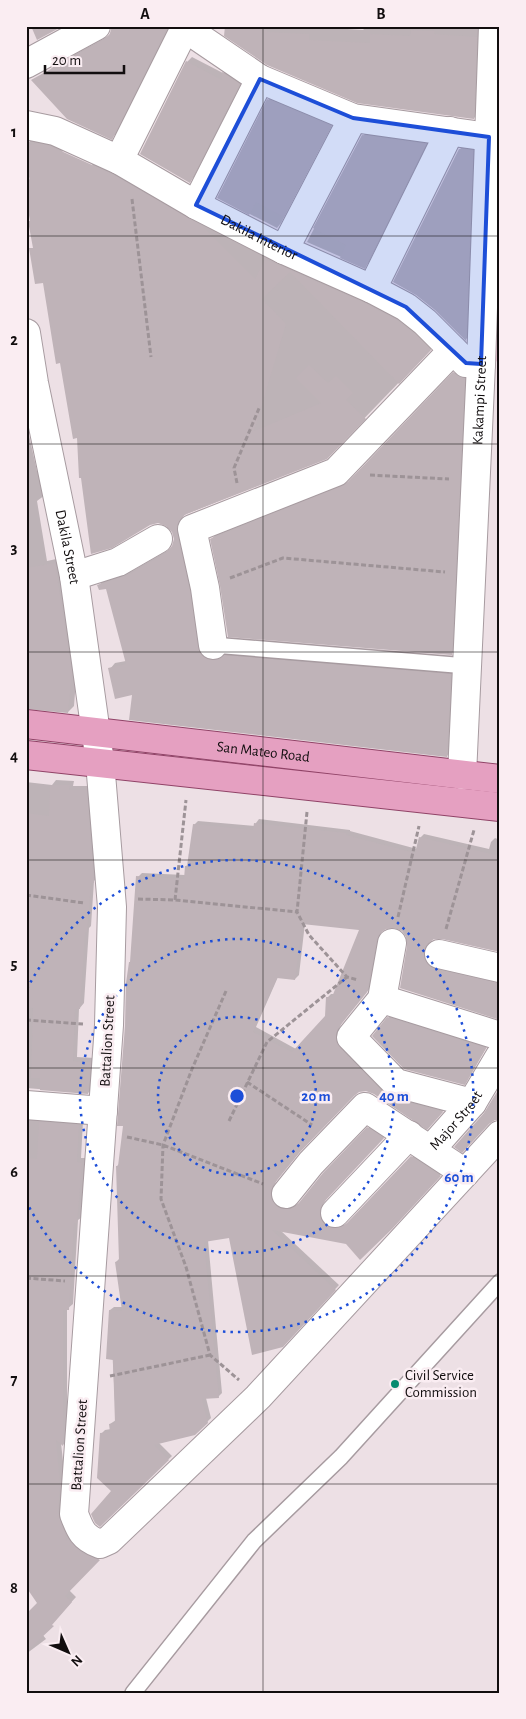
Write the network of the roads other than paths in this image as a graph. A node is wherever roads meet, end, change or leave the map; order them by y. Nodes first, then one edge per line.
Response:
1 (96, 26) edge
2 (493, 26) edge
3 (185, 27) edge
4 (26, 64) edge
5 (260, 79) junction
6 (354, 118) junction
7 (26, 125) edge
8 (450, 131) junction
9 (490, 137) junction
10 (123, 163) junction
11 (196, 205) junction
12 (284, 250) junction
13 (372, 289) junction
14 (26, 333) edge
15 (453, 350) junction
16 (481, 364) junction
17 (30, 384) edge
18 (158, 539) dead end
19 (74, 576) junction
20 (213, 645) joint
21 (466, 666) junction
22 (26, 724) edge
23 (95, 731) junction
24 (26, 755) edge
25 (100, 762) junction
26 (462, 775) junction
27 (500, 779) edge
28 (490, 806) edge
29 (392, 943) road end
30 (439, 954) road end
31 (500, 968) edge
32 (383, 993) junction
33 (500, 1036) edge
34 (500, 1056) edge
35 (472, 1103) junction
36 (26, 1105) edge
37 (102, 1121) junction
38 (500, 1135) edge
39 (420, 1142) junction
40 (465, 1173) junction
41 (286, 1194) road end
42 (336, 1213) dead end
43 (500, 1282) edge
44 (133, 1693) edge

1 - 4 street
2 - 9 street, Kakampi Street
3 - 5 street
3 - 10 street
5 - 6 street
5 - 11 street
6 - 8 street
6 - 12 street
7 - 10 street, Dakila Interior
8 - 9 street
8 - 13 street
9 - 16 street, Kakampi Street
10 - 11 street, Dakila Interior
11 - 12 street, Dakila Interior
12 - 13 street, Dakila Interior
13 - 15 street, Dakila Interior
14 - 17 street, Dakila Street
15 - 16 street, Dakila Interior
15 - 20 street
16 - 21 street, Kakampi Street
17 - 19 street, Dakila Street
18 - 19 street
19 - 23 street, Dakila Street
20 - 21 lane
21 - 26 street, Kakampi Street
22 - 23 main road, San Mateo Road
23 - 25 street, Dakila Street
23 - 26 main road, San Mateo Road
24 - 25 main road, San Mateo Road
25 - 28 main road, San Mateo Road
25 - 37 street, Battalion Street
26 - 27 main road, San Mateo Road
29 - 32 street
30 - 31 street
32 - 33 street
32 - 35 street
34 - 35 street, Major Street
35 - 39 street, Major Street
36 - 37 street
37 - 40 street, Battalion Street
38 - 40 street, Battalion Street
39 - 40 street, Major Street
39 - 41 street
39 - 42 street
43 - 44 lane

